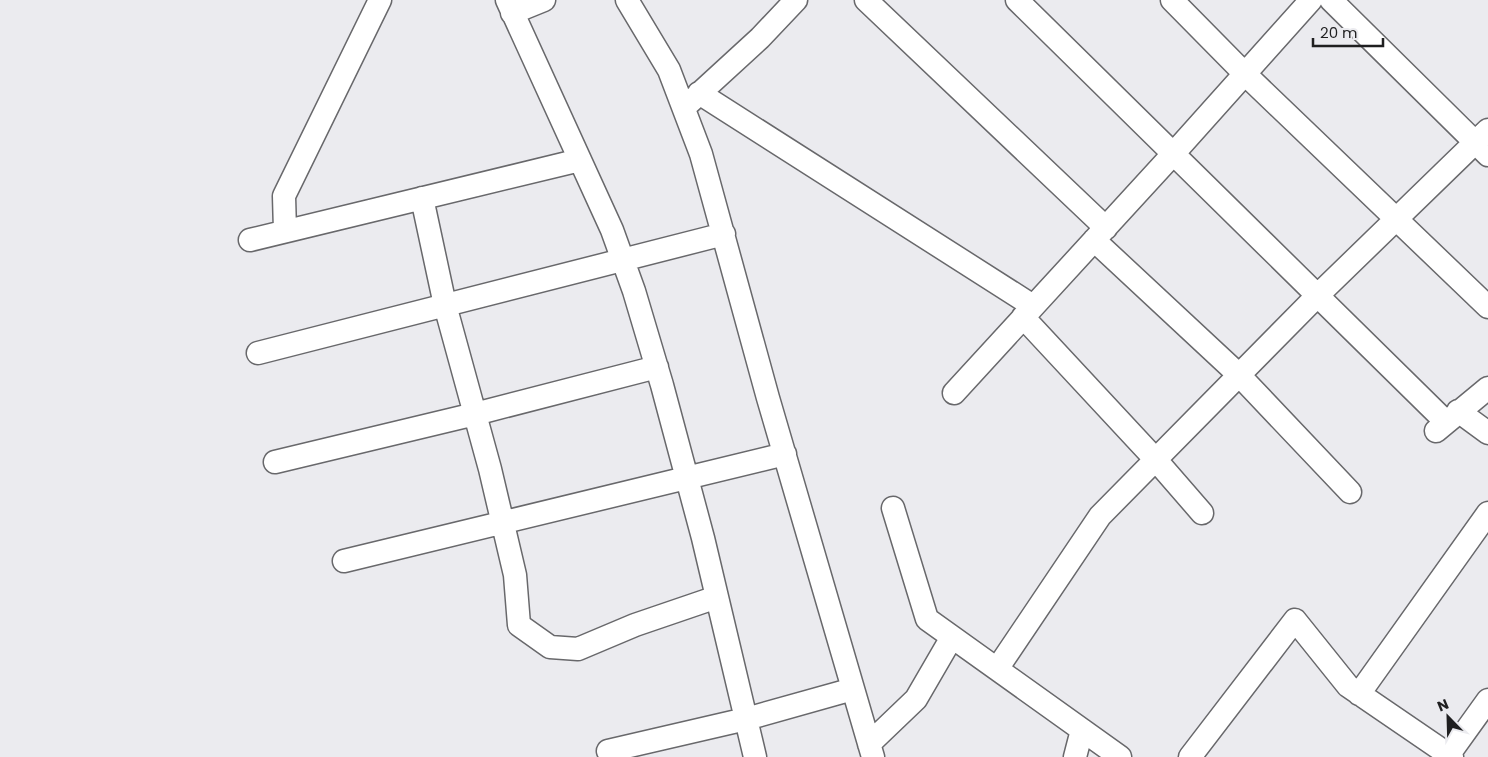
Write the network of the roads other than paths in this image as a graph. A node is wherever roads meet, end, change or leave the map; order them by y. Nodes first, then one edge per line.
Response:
1 (380, 0) edge
2 (544, 0) edge
3 (627, 0) edge
4 (796, 0) edge
5 (866, 0) edge
6 (1017, 0) edge
7 (1172, 0) edge
8 (1311, 0) edge
9 (1331, 0) edge
10 (510, 6) edge
11 (1245, 74) junction
12 (691, 101) junction
13 (1484, 142) edge
14 (1174, 153) junction
15 (580, 160) junction
16 (422, 198) junction
17 (1396, 220) junction
18 (285, 231) junction
19 (724, 234) junction
20 (1100, 234) junction
21 (250, 240) dead end
22 (622, 260) junction
23 (1318, 295) junction
24 (445, 305) junction
25 (1488, 308) edge
26 (1028, 312) junction
27 (258, 353) dead end
28 (657, 367) junction
29 (1239, 375) junction
30 (1488, 388) edge
31 (954, 393) dead end
32 (475, 414) junction
33 (1447, 421) junction
34 (1488, 433) edge
35 (785, 454) junction
36 (1156, 460) junction
37 (275, 462) dead end
38 (687, 477) junction
39 (1350, 492) dead end
40 (893, 508) dead end
41 (1202, 513) dead end
42 (1488, 513) edge
43 (503, 523) junction
44 (344, 561) dead end
45 (717, 597) junction
46 (952, 637) junction
47 (998, 669) junction
48 (853, 689) junction
49 (1359, 694) junction
50 (1488, 700) edge
51 (746, 719) junction
52 (1082, 730) junction
53 (871, 751) edge
54 (608, 752) dead end
55 (1449, 756) edge
56 (756, 757) edge
57 (1075, 757) edge
58 (1120, 757) edge
59 (1190, 757) edge

1 - 18 street
2 - 10 street
3 - 12 street
4 - 12 street
5 - 20 street
6 - 14 street
7 - 11 street
8 - 11 street
9 - 13 street
10 - 15 street
11 - 14 street
11 - 17 street
12 - 19 street
12 - 26 street
13 - 17 street
14 - 20 street
14 - 23 street
15 - 16 street
15 - 22 street
16 - 18 street
16 - 24 street
17 - 23 street
17 - 25 street
18 - 21 street
19 - 22 street
19 - 35 street
20 - 26 street
20 - 29 street
22 - 24 street
22 - 28 street
23 - 29 street
23 - 33 street
24 - 27 street
24 - 32 street
26 - 31 street
26 - 36 street
28 - 32 street
28 - 38 street
29 - 36 street
29 - 39 street
30 - 33 street
32 - 37 street
32 - 43 street
33 - 34 street
35 - 38 street
35 - 48 street
36 - 41 street
36 - 47 street
38 - 43 street
38 - 45 street
40 - 46 street
42 - 49 street
43 - 44 street
43 - 45 street
45 - 51 street
46 - 47 street
46 - 53 street
47 - 52 street
48 - 51 street
48 - 53 street
49 - 55 street
49 - 59 street
50 - 55 street
51 - 54 street
51 - 56 street
52 - 57 street
52 - 58 street

